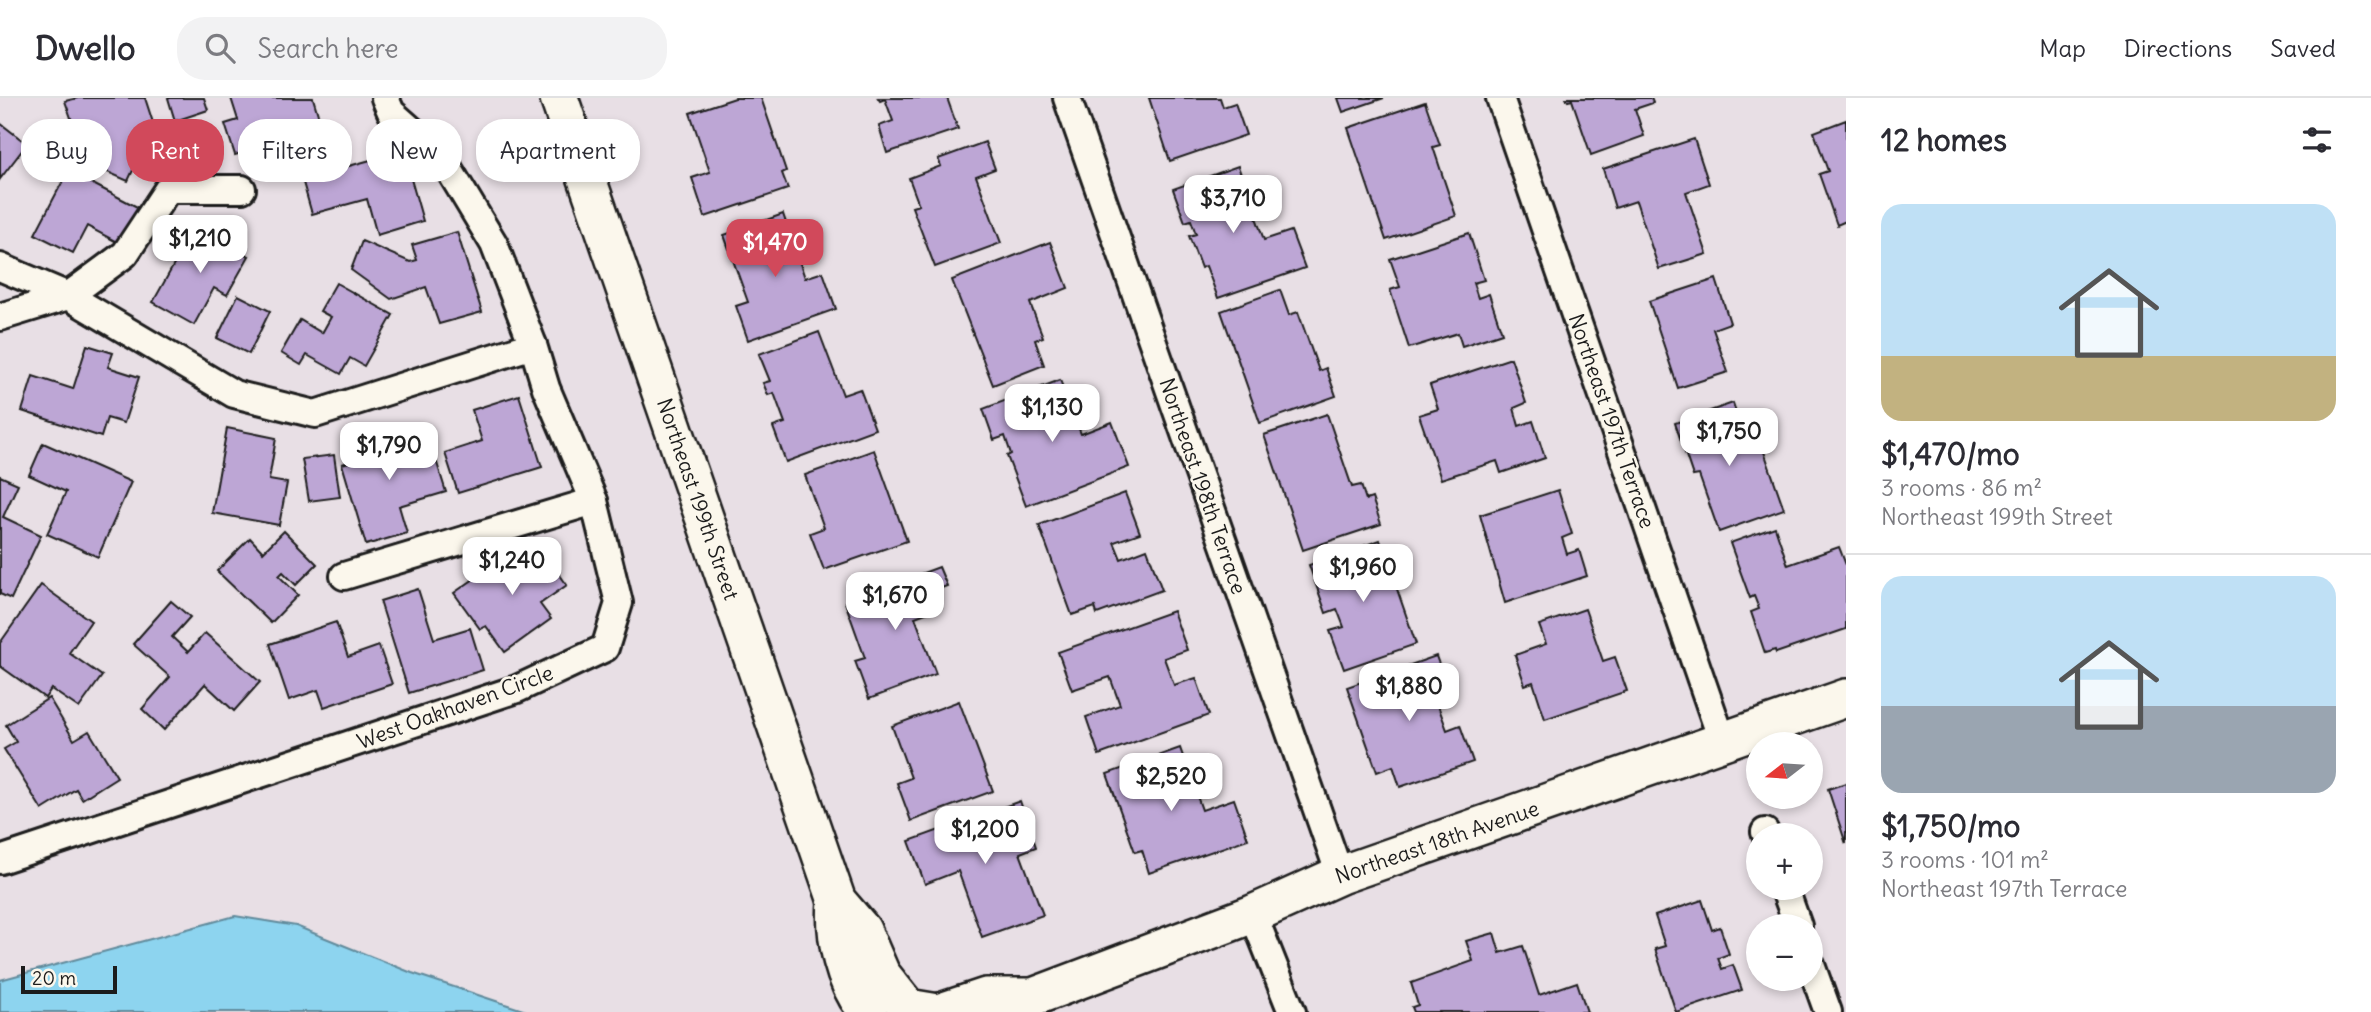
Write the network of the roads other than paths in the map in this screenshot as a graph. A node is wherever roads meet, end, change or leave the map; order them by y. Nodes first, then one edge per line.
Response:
1 (384, 98) edge
2 (559, 98) edge
3 (1067, 98) edge
4 (1500, 98) edge
5 (242, 189) dead end
6 (0, 267) edge
7 (68, 296) junction
8 (0, 317) edge
9 (533, 345) junction
10 (594, 501) junction
11 (344, 576) dead end
12 (1846, 698) edge
13 (1723, 743) junction
14 (0, 860) edge
15 (1340, 875) junction
16 (837, 901) junction
17 (1253, 914) junction
18 (1820, 991) edge
19 (1026, 1004) edge
20 (868, 1012) edge
21 (932, 1012) edge
22 (941, 1012) edge
23 (1292, 1012) edge
24 (1828, 1012) edge

1 - 9 street, West Oakhaven Circle
2 - 16 street, Northeast 199th Street
3 - 15 street, Northeast 198th Terrace
4 - 13 street, Northeast 197th Terrace
5 - 7 street
6 - 7 street
7 - 8 street
7 - 9 street
9 - 10 street, West Oakhaven Circle
10 - 11 street
10 - 14 street, West Oakhaven Circle
12 - 13 street, Northeast 18th Avenue
13 - 15 street, Northeast 18th Avenue
15 - 17 street, Northeast 18th Avenue
16 - 20 street
16 - 21 street
17 - 19 street, Northeast 18th Avenue
17 - 23 street
18 - 24 street
19 - 22 street, Northeast 18th Avenue

